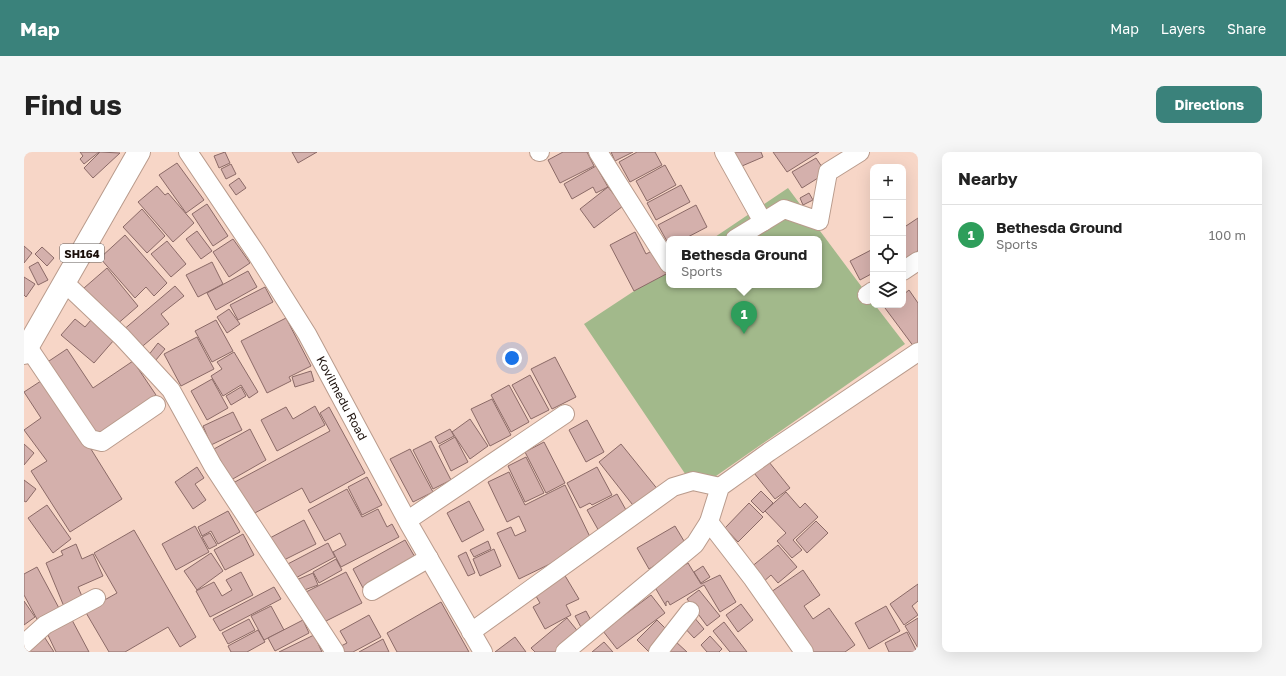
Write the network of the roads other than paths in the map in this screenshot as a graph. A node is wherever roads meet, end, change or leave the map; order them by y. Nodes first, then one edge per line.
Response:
1 (139, 152) edge
2 (188, 152) edge
3 (598, 152) edge
4 (724, 152) edge
5 (860, 152) edge
6 (764, 222) junction
7 (741, 236) edge
8 (666, 259) edge
9 (918, 261) edge
10 (906, 269) edge
11 (65, 283) junction
12 (26, 350) edge
13 (918, 352) edge
14 (156, 405) dead end
15 (565, 414) dead end
16 (720, 487) junction
17 (408, 520) junction
18 (709, 522) junction
19 (429, 558) junction
20 (372, 591) dead end
21 (96, 598) dead end
22 (690, 611) dead end
23 (471, 632) junction
24 (24, 644) edge
25 (335, 652) edge
26 (483, 652) edge
27 (565, 652) edge
28 (658, 652) edge
29 (804, 652) edge

1 - 11 main road, SH164
2 - 17 street, Kovilmedu Road
3 - 8 street
4 - 6 street
5 - 6 street
6 - 7 street
9 - 10 street
11 - 12 main road, SH164
11 - 25 street
12 - 14 street
13 - 16 street
15 - 17 street
16 - 18 street
16 - 23 street
17 - 19 street, Kovilmedu Road
18 - 27 street
18 - 29 street
19 - 20 street
19 - 23 street, Kovilmedu Road
21 - 24 street
22 - 28 street
23 - 26 street, Kovilmedu Road

